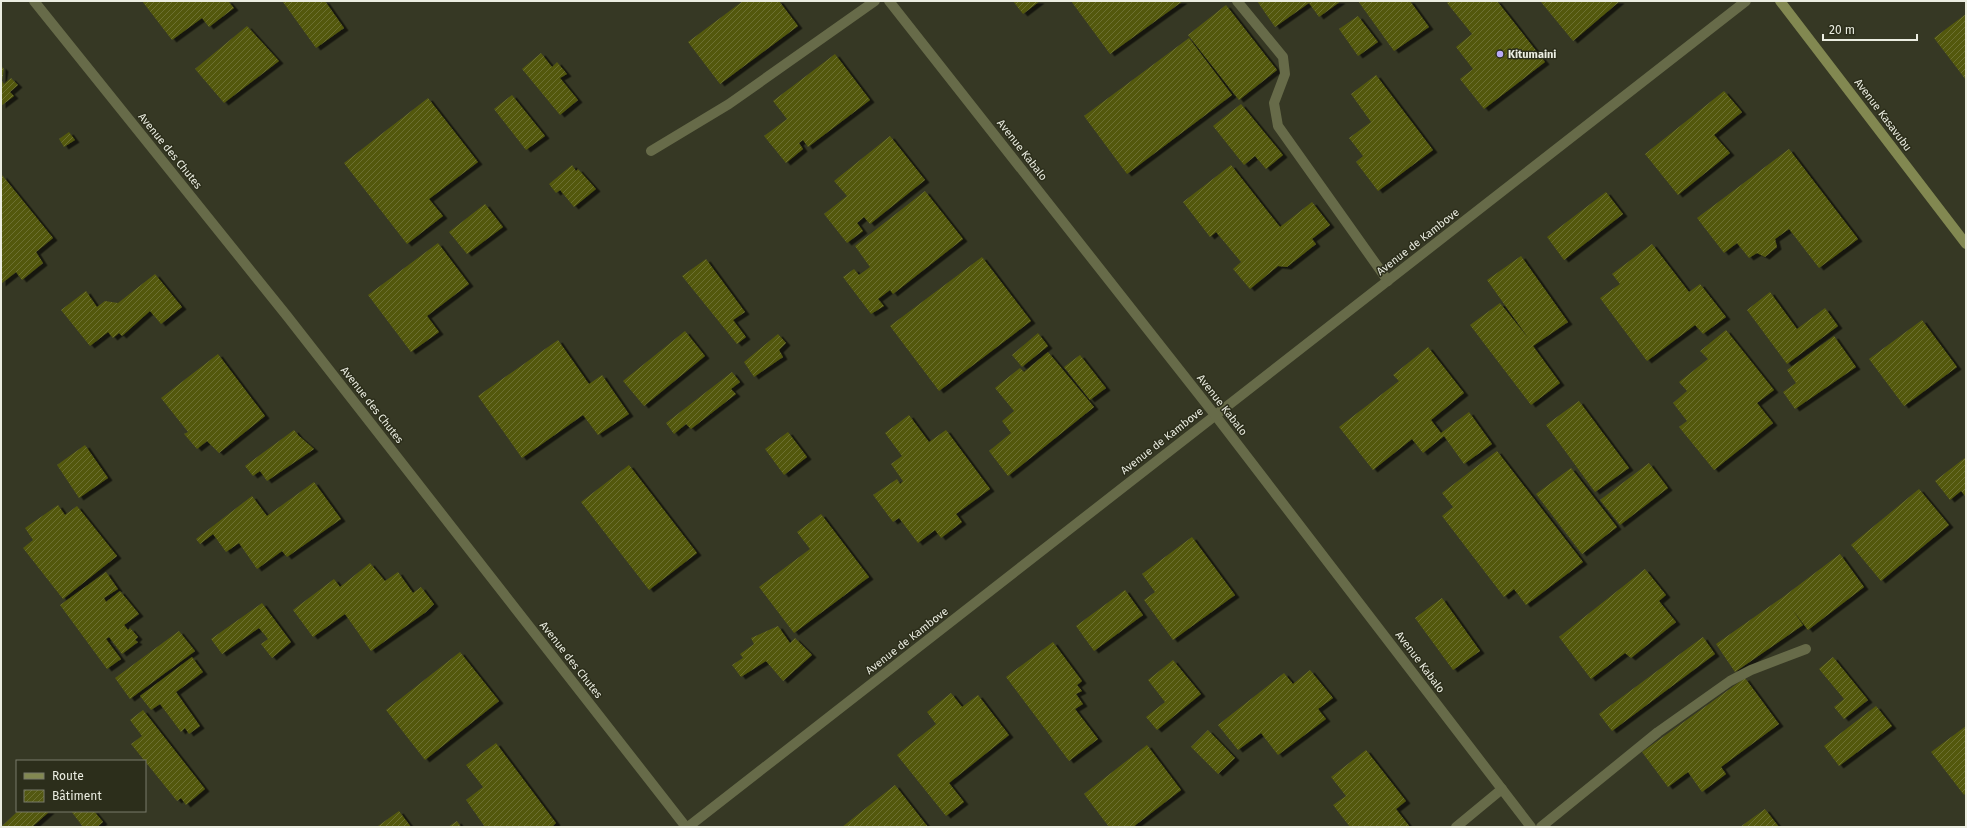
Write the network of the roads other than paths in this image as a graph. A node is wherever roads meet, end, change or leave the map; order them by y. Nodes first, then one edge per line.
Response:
1 (34, 1) edge
2 (874, 1) edge
3 (889, 1) edge
4 (1237, 1) edge
5 (1746, 1) edge
6 (1780, 1) edge
7 (651, 152) dead end
8 (1966, 244) edge
9 (1388, 281) junction
10 (1215, 415) junction
11 (1806, 649) dead end
12 (1502, 789) junction
13 (687, 827) edge
14 (1456, 827) edge
15 (1531, 827) edge
16 (1541, 827) edge

1 - 13 street, Avenue des Chutes
2 - 7 street
3 - 10 street, Avenue Kabalo
4 - 9 street
5 - 9 street, Avenue de Kambove
6 - 8 main road, Avenue Kasavubu
9 - 10 street, Avenue de Kambove
10 - 12 street, Avenue Kabalo
10 - 13 street, Avenue de Kambove
11 - 16 street
12 - 14 street
12 - 15 street, Avenue Kabalo

